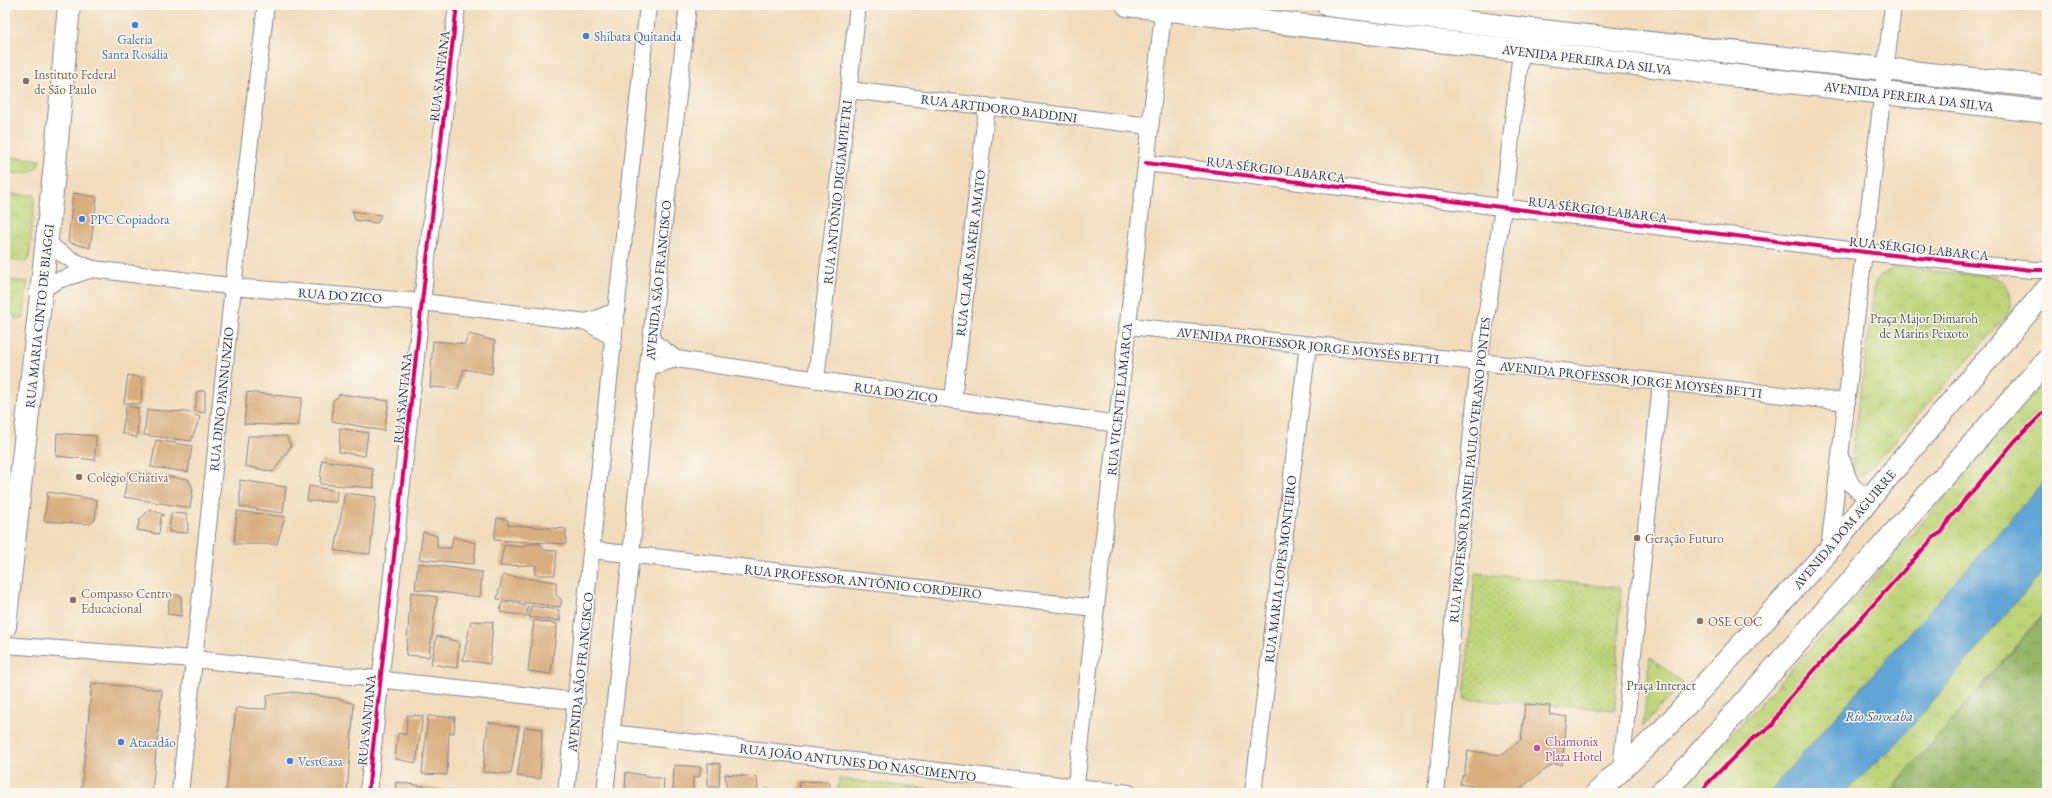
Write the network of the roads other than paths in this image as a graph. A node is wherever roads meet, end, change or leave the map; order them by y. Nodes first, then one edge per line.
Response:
1 (70, 5) edge
2 (266, 5) edge
3 (457, 5) edge
4 (648, 5) edge
5 (688, 5) edge
6 (858, 5) edge
7 (1127, 5) edge
8 (1328, 5) edge
9 (1893, 5) edge
10 (1164, 7) edge
11 (1437, 11) edge
12 (1438, 41) junction
13 (1521, 52) junction
14 (1885, 70) junction
15 (2047, 87) edge
16 (849, 90) junction
17 (1883, 93) junction
18 (987, 106) junction
19 (2047, 112) edge
20 (1150, 126) junction
21 (1146, 163) junction
22 (1503, 207) junction
23 (47, 242) junction
24 (1865, 252) junction
25 (93, 269) junction
26 (2047, 270) edge
27 (233, 287) junction
28 (2047, 288) edge
29 (42, 289) junction
30 (422, 302) junction
31 (617, 311) junction
32 (588, 322) junction
33 (1127, 326) junction
34 (614, 338) junction
35 (651, 340) junction
36 (1308, 345) junction
37 (676, 359) junction
38 (2047, 360) edge
39 (1479, 362) junction
40 (648, 367) junction
41 (816, 380) junction
42 (1661, 382) junction
43 (953, 400) junction
44 (1848, 402) junction
45 (1117, 424) junction
46 (1841, 457) junction
47 (1870, 498) junction
48 (593, 550) junction
49 (1830, 550) junction
50 (631, 555) junction
51 (1094, 608) junction
52 (5, 626) edge
53 (5, 645) edge
54 (194, 659) junction
55 (380, 679) junction
56 (577, 701) junction
57 (611, 733) junction
58 (1620, 770) junction
59 (1075, 790) edge
60 (180, 793) edge
61 (368, 793) edge
62 (566, 793) edge
63 (605, 793) edge
64 (1129, 793) edge
65 (1253, 793) edge
66 (1436, 793) edge
67 (1597, 793) edge
68 (1661, 793) edge

1 - 23 main road, RUA MARIA CINTO DE BIAGGI
2 - 27 street, RUA DINO PANNUNZIO
3 - 30 street, RUA SANTANA
4 - 31 street, AVENIDA SÃO FRANCISCO
5 - 35 street, AVENIDA SÃO FRANCISCO
6 - 16 street, RUA ANTÔNIO DIGIAMPIETRI
7 - 10 main road, AVENIDA PEREIRA DA SILVA
8 - 11 main road, AVENIDA PEREIRA DA SILVA
9 - 14 street
10 - 12 main road, AVENIDA PEREIRA DA SILVA
10 - 20 street, RUA VICENTE LAMARCA
11 - 12 main road
11 - 14 main road, AVENIDA PEREIRA DA SILVA
12 - 13 main road, AVENIDA PEREIRA DA SILVA
13 - 17 main road, AVENIDA PEREIRA DA SILVA
13 - 22 street, RUA PROFESSOR DANIEL PAULO VERANO PONTES
14 - 15 main road, AVENIDA PEREIRA DA SILVA
14 - 17 street
16 - 18 street, RUA ARTIDORO BADDINI
16 - 41 street, RUA ANTÔNIO DIGIAMPIETRI
17 - 19 main road, AVENIDA PEREIRA DA SILVA
17 - 24 street
18 - 20 street, RUA ARTIDORO BADDINI
18 - 43 street, RUA CLARA SAKER AMATO
20 - 21 street, RUA VICENTE LAMARCA
21 - 22 street, RUA SÉRGIO LABARCA
21 - 33 street, RUA VICENTE LAMARCA
22 - 24 street, RUA SÉRGIO LABARCA
22 - 39 street, RUA PROFESSOR DANIEL PAULO VERANO PONTES
23 - 25 street, RUA DO ZICO
23 - 29 main road, RUA MARIA CINTO DE BIAGGI
24 - 26 street, RUA SÉRGIO LABARCA
24 - 44 street
25 - 27 street, RUA DO ZICO
25 - 29 street, RUA DO ZICO
27 - 30 street, RUA DO ZICO
27 - 54 street, RUA DINO PANNUNZIO
28 - 47 main road, AVENIDA DOM AGUIRRE
29 - 52 main road, RUA MARIA CINTO DE BIAGGI
30 - 32 street, RUA DO ZICO
30 - 55 street, RUA SANTANA
31 - 32 street, RUA DO ZICO
31 - 34 street, AVENIDA SÃO FRANCISCO
32 - 34 street, RUA DO ZICO
33 - 36 street, AVENIDA PROFESSOR JORGE MOYSÉS BETTI
33 - 45 street, RUA VICENTE LAMARCA
34 - 48 street, AVENIDA SÃO FRANCISCO
35 - 37 street, RUA DO ZICO
35 - 40 street, AVENIDA SÃO FRANCISCO
36 - 39 street, AVENIDA PROFESSOR JORGE MOYSÉS BETTI
36 - 65 street, RUA MARIA LOPES MONTEIRO
37 - 40 street, RUA DO ZICO
37 - 41 street, RUA DO ZICO
38 - 68 main road
39 - 42 street, AVENIDA PROFESSOR JORGE MOYSÉS BETTI
39 - 66 street, RUA PROFESSOR DANIEL PAULO VERANO PONTES
40 - 50 street, AVENIDA SÃO FRANCISCO
41 - 43 street, RUA DO ZICO
42 - 44 street, AVENIDA PROFESSOR JORGE MOYSÉS BETTI
42 - 58 street
43 - 45 street, RUA DO ZICO
44 - 46 street
45 - 51 street, RUA VICENTE LAMARCA
46 - 47 street
46 - 49 street
47 - 49 main road, AVENIDA DOM AGUIRRE
48 - 50 street
48 - 56 street, AVENIDA SÃO FRANCISCO
49 - 58 main road, AVENIDA DOM AGUIRRE
50 - 51 street, RUA PROFESSOR ANTÔNIO CORDEIRO
50 - 57 street, AVENIDA SÃO FRANCISCO
51 - 59 street, RUA VICENTE LAMARCA
53 - 54 street
54 - 55 street
54 - 60 street, RUA DINO PANNUNZIO
55 - 56 street
55 - 61 street, RUA SANTANA
56 - 62 street, AVENIDA SÃO FRANCISCO
57 - 59 street, RUA JOÃO ANTUNES DO NASCIMENTO
57 - 63 street, AVENIDA SÃO FRANCISCO
58 - 67 main road, AVENIDA DOM AGUIRRE
59 - 64 street, RUA JOÃO ANTUNES DO NASCIMENTO

